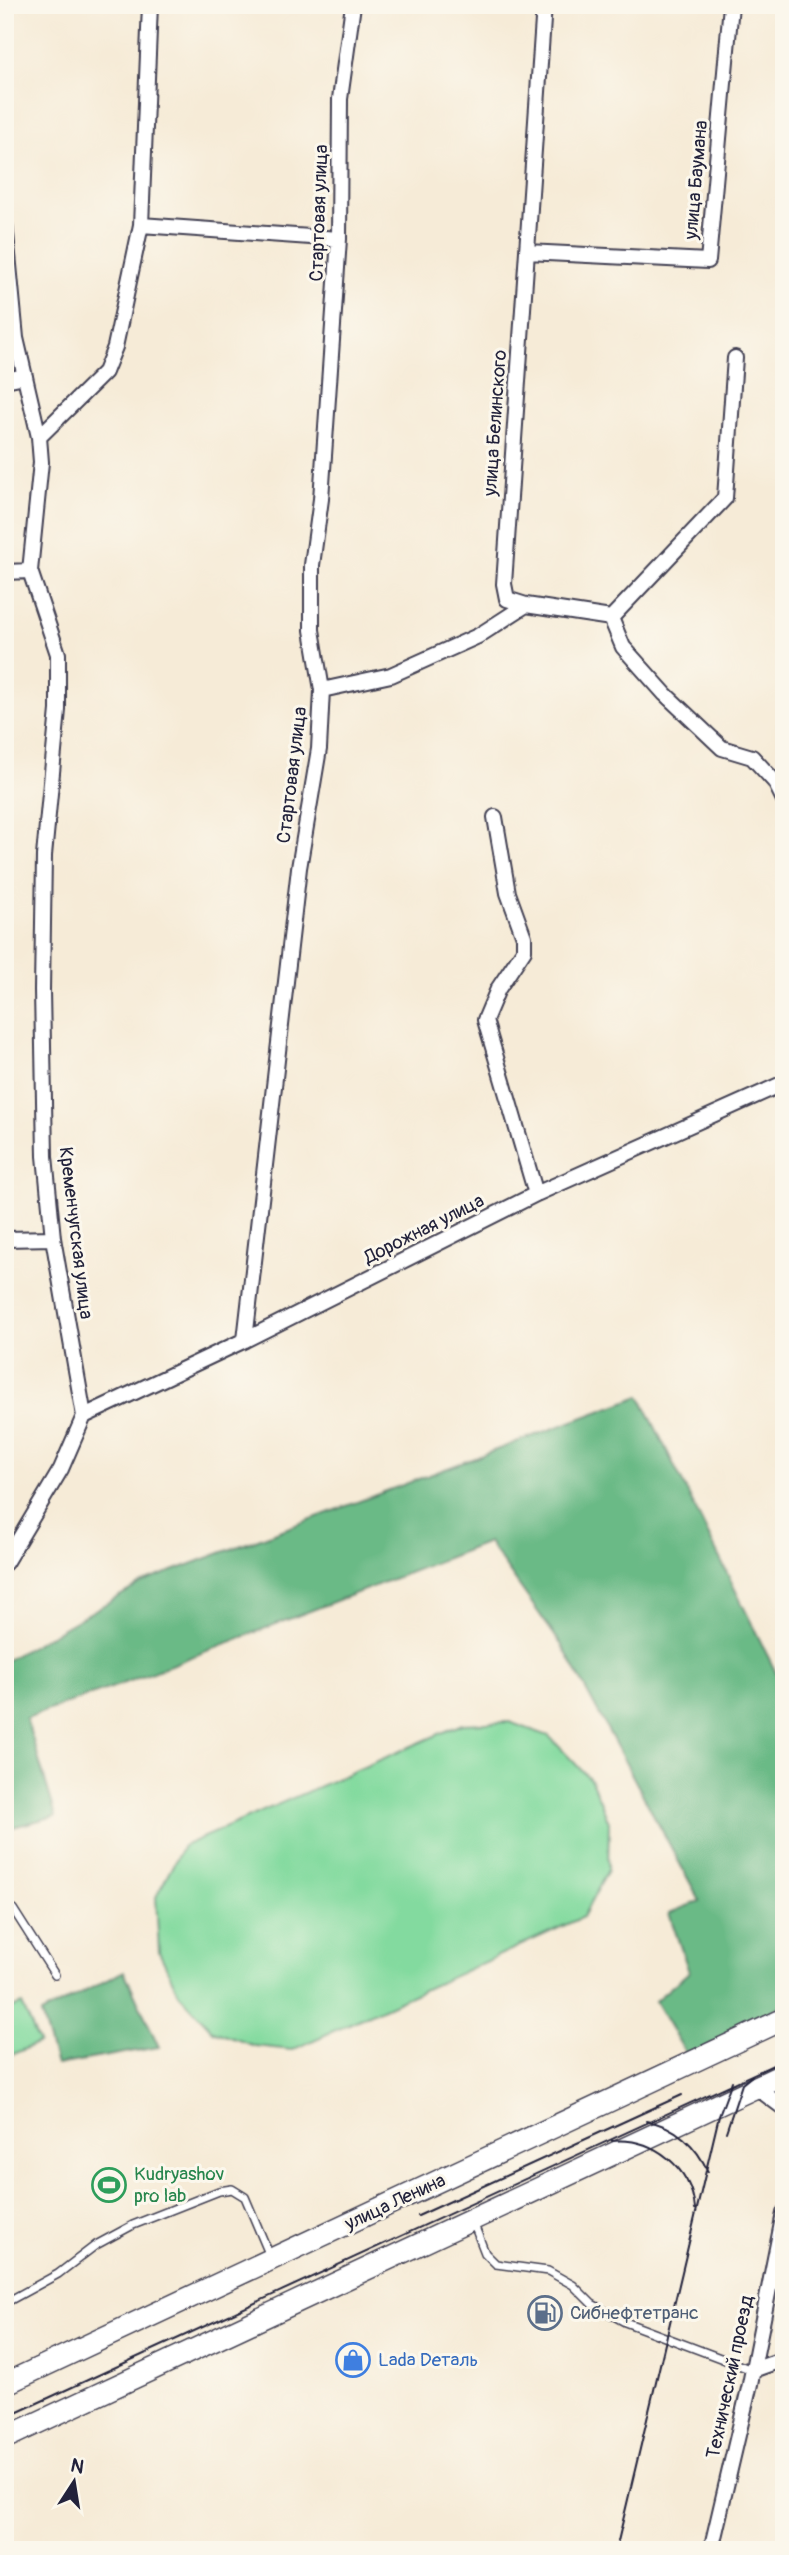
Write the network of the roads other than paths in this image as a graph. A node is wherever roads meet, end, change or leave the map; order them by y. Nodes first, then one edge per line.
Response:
1 (150, 5) edge
2 (353, 5) edge
3 (544, 5) edge
4 (731, 5) edge
5 (5, 223) edge
6 (141, 225) junction
7 (340, 239) junction
8 (527, 253) junction
9 (735, 358) dead end
10 (25, 376) junction
11 (5, 380) edge
12 (39, 437) junction
13 (30, 571) junction
14 (5, 572) edge
15 (526, 605) junction
16 (611, 618) junction
17 (322, 690) junction
18 (784, 800) edge
19 (495, 817) dead end
20 (784, 1083) edge
21 (536, 1194) junction
22 (53, 1238) junction
23 (5, 1239) edge
24 (246, 1340) junction
25 (83, 1416) junction
26 (5, 1563) edge
27 (5, 1906) edge
28 (55, 1975) dead end
29 (784, 2019) edge
30 (784, 2074) edge
31 (757, 2088) junction
32 (784, 2108) edge
33 (784, 2213) edge
34 (472, 2220) junction
35 (271, 2260) junction
36 (5, 2303) edge
37 (784, 2359) edge
38 (753, 2370) junction
39 (5, 2384) edge
40 (5, 2438) edge
41 (711, 2550) edge

1 - 6 street
2 - 7 street, Стартовая улица
3 - 8 street, улица Белинского
4 - 8 street, улица Баумана
5 - 10 street, Кременчугская улица
6 - 7 street
6 - 12 street
7 - 17 street, Стартовая улица
8 - 15 street, улица Белинского
9 - 16 street
10 - 11 street
10 - 12 street, Кременчугская улица
12 - 13 street, Кременчугская улица
13 - 14 street
13 - 22 street, Кременчугская улица
15 - 16 street
15 - 17 street
16 - 18 street
17 - 24 street, Стартовая улица
19 - 21 street
20 - 21 street, Дорожная улица
21 - 24 street, Дорожная улица
22 - 23 street
22 - 25 street, Кременчугская улица
24 - 25 street, Дорожная улица
25 - 26 street
27 - 28 lane
29 - 35 main road, улица Ленина
30 - 31 main road
31 - 32 street
31 - 34 main road
33 - 38 street, Технический проезд
34 - 38 lane
34 - 40 main road
35 - 36 lane
35 - 39 main road, улица Ленина
37 - 38 street
38 - 41 street, Технический проезд

